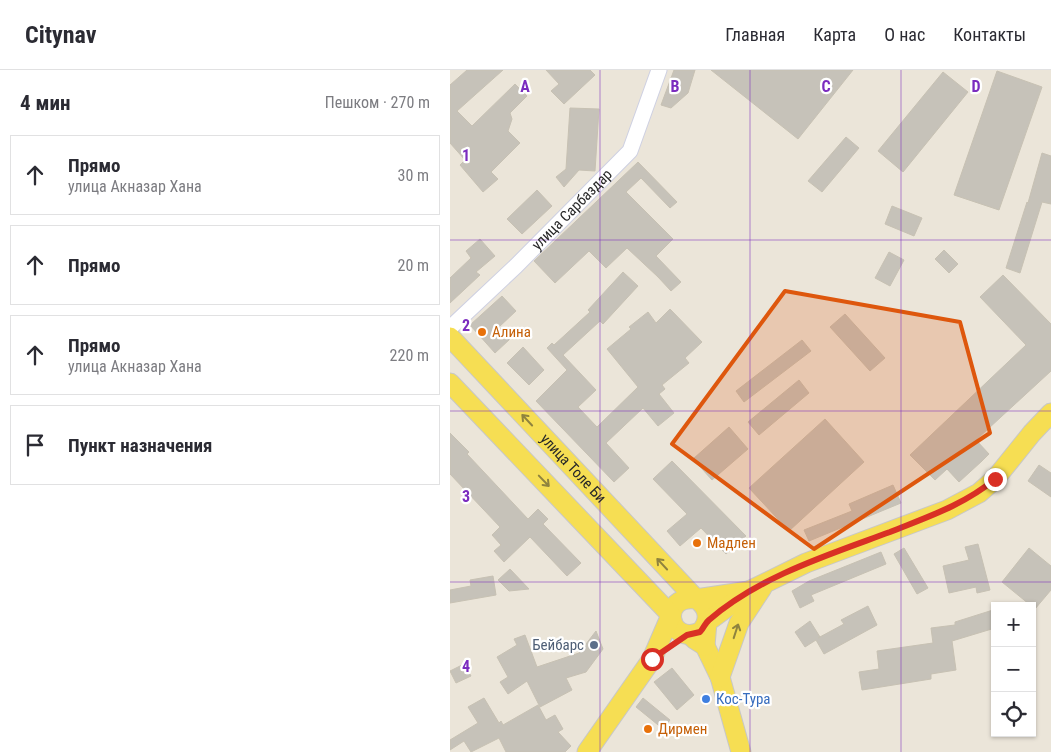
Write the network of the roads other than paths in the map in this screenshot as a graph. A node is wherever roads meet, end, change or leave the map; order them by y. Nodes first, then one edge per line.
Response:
1 (659, 70) edge
2 (450, 328) edge
3 (450, 337) edge
4 (450, 383) edge
5 (1051, 413) edge
6 (757, 588) junction
7 (696, 599) junction
8 (671, 615) junction
9 (707, 622) junction
10 (687, 635) junction
11 (705, 646) junction
12 (652, 659) junction
13 (722, 682) junction
14 (587, 752) edge
15 (740, 752) edge

1 - 2 street, улица Сарбаздар
7 -> 3 main road, улица Толе Би
4 -> 8 main road, улица Толе Би
5 - 6 main road
6 - 7 main road
6 - 9 main road
13 -> 6 main road
7 - 8 main road
7 - 9 main road
8 - 10 main road
8 - 12 main road
9 - 10 main road
9 - 11 main road
10 - 11 main road
10 - 12 main road
11 - 13 main road
12 - 14 main road
13 - 15 main road

